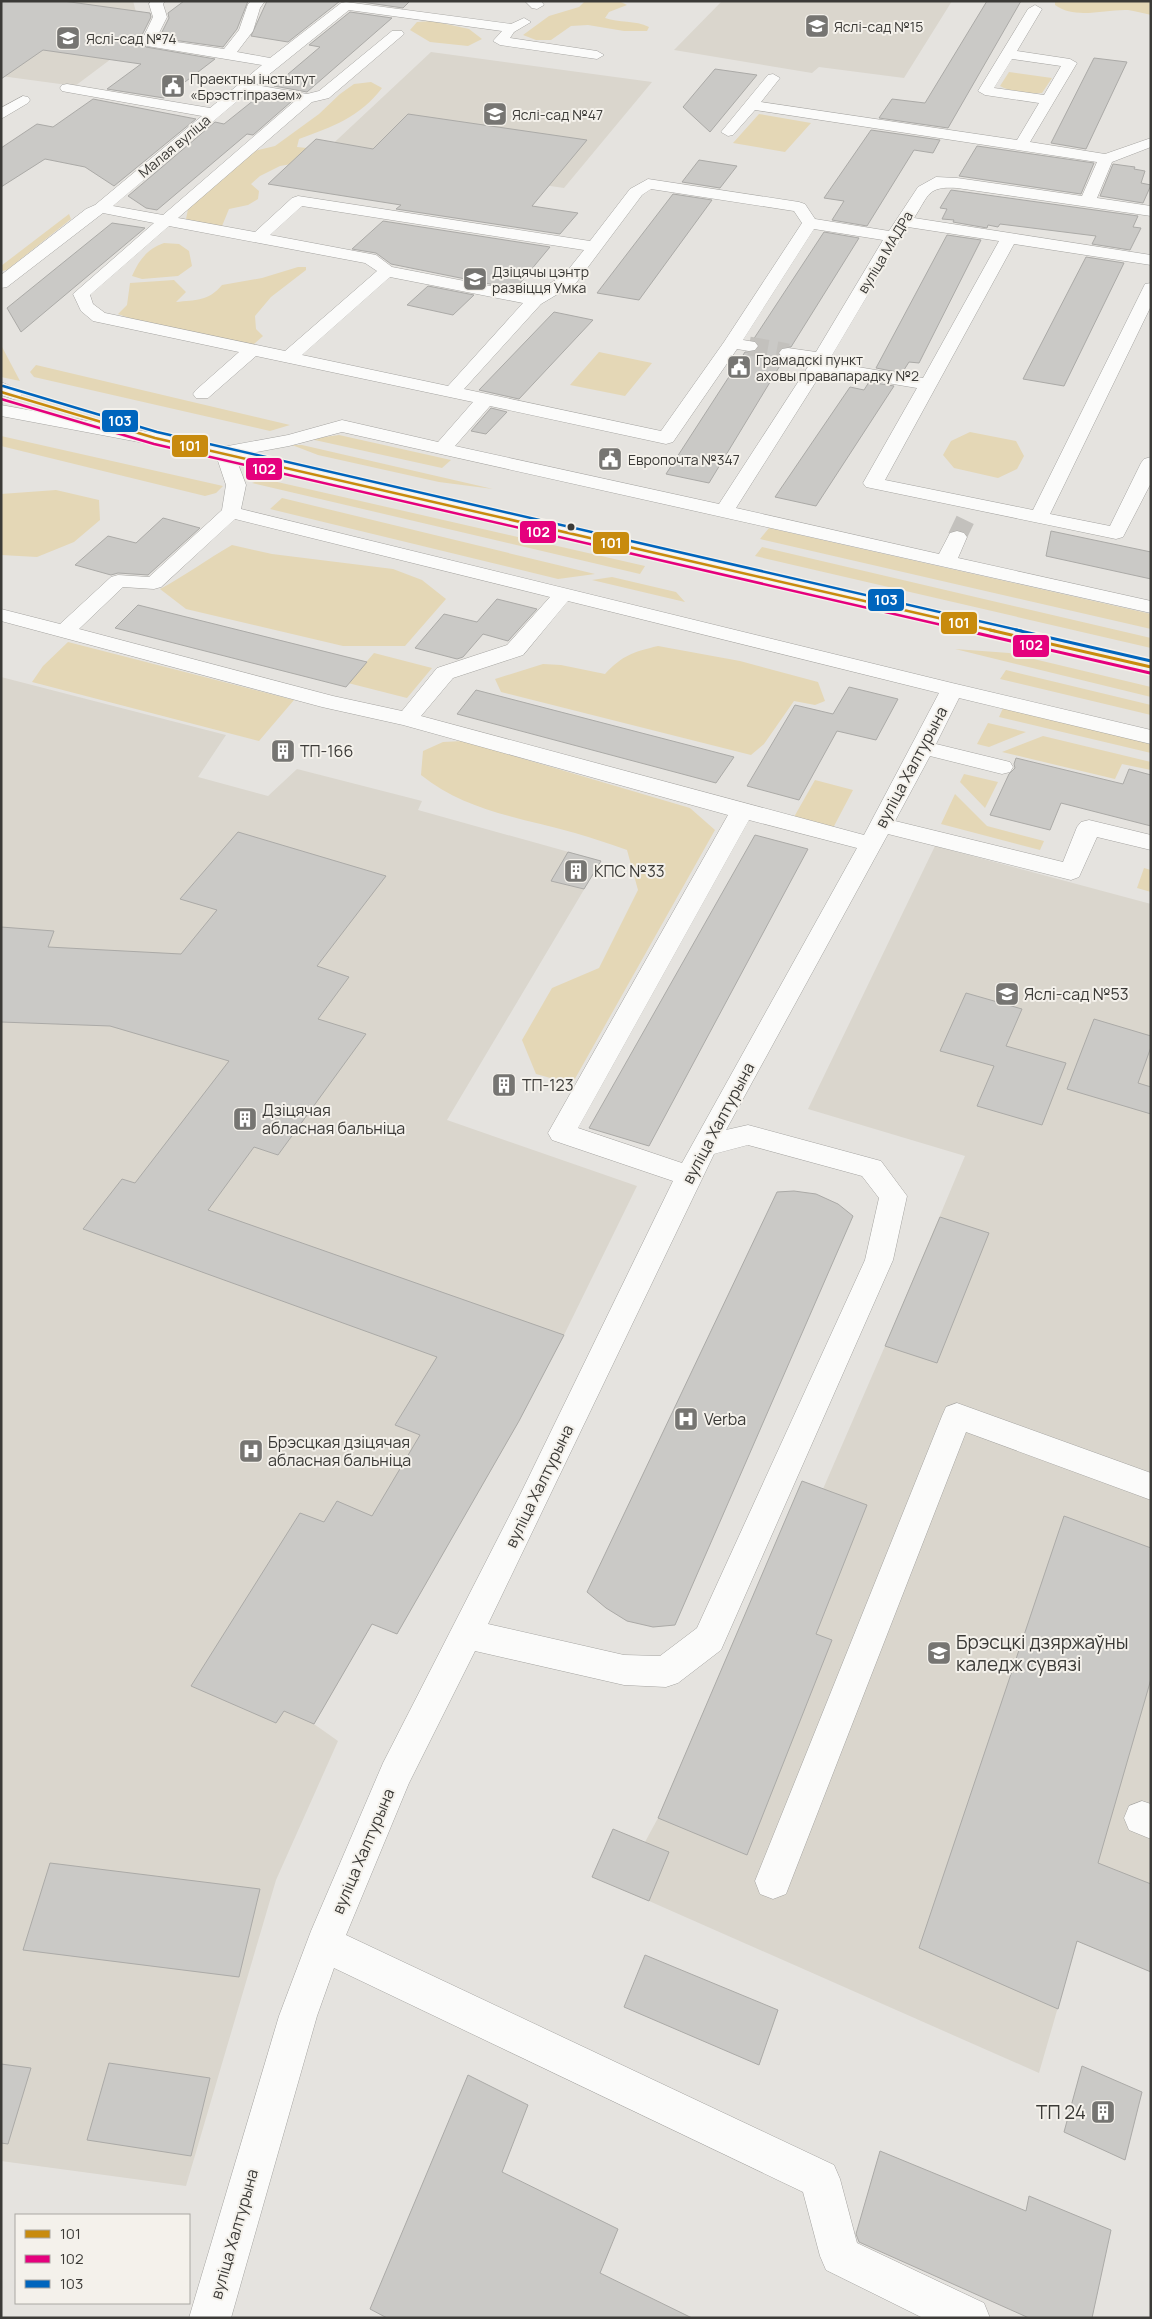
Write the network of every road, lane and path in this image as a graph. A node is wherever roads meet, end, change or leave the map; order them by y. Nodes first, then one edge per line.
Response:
1 (158, 1) edge
2 (258, 1) edge
3 (346, 4) edge
4 (1035, 9) dead end
5 (397, 34) dead end
6 (228, 54) junction
7 (1008, 54) junction
8 (597, 55) dead end
9 (273, 63) junction
10 (773, 78) dead end
11 (245, 87) junction
12 (67, 88) dead end
13 (307, 98) junction
14 (23, 100) dead end
15 (1049, 100) junction
16 (751, 105) junction
17 (212, 114) junction
18 (1, 115) edge
19 (728, 132) dead end
20 (1151, 142) edge
21 (1021, 145) junction
22 (1106, 159) junction
23 (1088, 201) junction
24 (101, 208) junction
25 (1151, 211) edge
26 (164, 220) junction
27 (903, 221) junction
28 (810, 223) junction
29 (893, 237) junction
30 (1009, 238) junction
31 (257, 239) junction
32 (596, 246) junction
33 (1151, 260) edge
34 (387, 272) junction
35 (1, 283) edge
36 (1151, 288) edge
37 (535, 300) junction
38 (252, 350) junction
39 (788, 353) tunnel mouth
40 (288, 358) junction
41 (819, 362) junction
42 (928, 384) junction
43 (5, 391) edge
44 (451, 393) junction
45 (202, 394) dead end
46 (485, 400) junction
47 (1, 410) edge
48 (155, 438) junction
49 (443, 448) junction
50 (224, 452) junction
51 (1151, 463) edge
52 (231, 512) junction
53 (724, 512) junction
54 (1039, 517) junction
55 (957, 537) tunnel mouth
56 (946, 561) junction
57 (563, 594) junction
58 (1151, 607) edge
59 (1, 615) edge
60 (64, 632) junction
61 (1151, 667) edge
62 (952, 690) junction
63 (407, 719) junction
64 (1151, 737) edge
65 (923, 748) junction
66 (1002, 767) dead end
67 (742, 811) junction
68 (876, 834) junction
69 (1151, 843) edge
70 (704, 1146) junction
71 (689, 1176) junction
72 (1151, 1487) edge
73 (467, 1634) junction
74 (772, 1881) dead end
75 (324, 1944) junction
76 (210, 2318) edge
77 (969, 2318) edge

1 - 6 street
2 - 6 street
3 - 8 street
3 - 9 street, Малая вуліца
4 - 7 street
5 - 13 street
6 - 9 street
7 - 15 street
7 - 15 street
9 - 11 street, Малая вуліца
10 - 16 street
11 - 13 street
11 - 17 street, Малая вуліца
12 - 17 street
13 - 26 street
14 - 18 street
15 - 21 street
16 - 19 street
16 - 21 street
17 - 24 street, Малая вуліца
20 - 22 street
21 - 22 street
22 - 23 street
23 - 25 street, вуліца МАДРа
23 - 27 street, вуліца МАДРа
24 - 26 street
24 - 35 street, Малая вуліца
26 - 31 street
26 - 38 street
27 - 29 street, вуліца МАДРа
27 - 30 street
28 - 29 street
28 - 32 street
28 - 46 street
29 - 41 street, вуліца МАДРа
30 - 33 street
30 - 42 street
31 - 32 street
31 - 34 street
32 - 37 street
34 - 37 street
34 - 40 street
36 - 54 street
37 - 44 street
38 - 40 street
38 - 45 street
39 - 41 street
40 - 44 street
41 - 42 street
41 - 53 street, вуліца МАДРа
42 - 54 street
43 - 48 street
44 - 46 street
46 - 49 street
47 - 48 street
48 - 50 street
49 - 50 street
49 - 53 street
50 - 52 street
50 - 61 street
51 - 54 street
52 - 57 street
52 - 60 street
53 - 56 street
55 - 56 street
56 - 58 street
57 - 62 street
57 - 63 street
59 - 60 street
60 - 63 street
62 - 64 street
62 - 65 street, вуліца Халтурына
63 - 67 street
65 - 66 street
65 - 68 street, вуліца Халтурына
67 - 68 street
67 - 71 street
68 - 69 street
68 - 70 street, вуліца Халтурына
70 - 71 street, вуліца Халтурына
70 - 73 street
71 - 73 street, вуліца Халтурына
72 - 74 street
73 - 75 street, вуліца Халтурына
75 - 76 street, вуліца Халтурына
75 - 77 street

